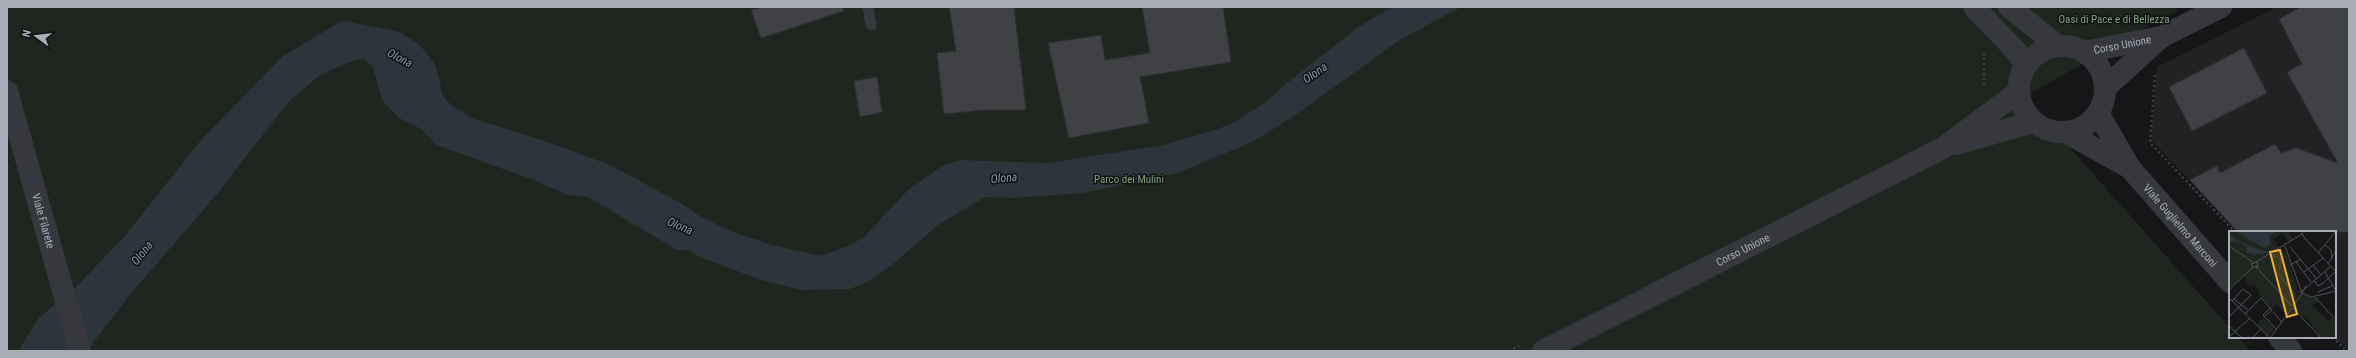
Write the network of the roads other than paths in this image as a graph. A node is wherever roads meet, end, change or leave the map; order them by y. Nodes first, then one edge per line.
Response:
1 (868, 7) edge
2 (2009, 7) edge
3 (2221, 7) edge
4 (1980, 14) edge
5 (871, 24) dead end
6 (2161, 37) junction
7 (2058, 46) junction
8 (2084, 52) junction
9 (2025, 66) junction
10 (2105, 88) junction
11 (7, 91) edge
12 (2018, 92) junction
13 (2098, 113) junction
14 (2033, 122) junction
15 (2065, 132) junction
16 (1943, 148) junction
17 (2130, 168) junction
18 (2229, 281) edge
19 (2280, 338) edge
20 (80, 351) edge
21 (1543, 351) edge
22 (2291, 351) edge

1 - 5 lane
2 - 7 street
3 - 6 street, Corso Unione
4 - 9 street
6 - 8 street, Corso Unione
6 - 10 street, Corso Unione
7 - 8 street
7 - 9 street
8 - 10 street
9 - 12 street
10 - 13 street
11 - 20 street, Viale Filarete
12 - 14 street
12 - 16 street, Corso Unione
13 - 15 street
13 - 17 street, Viale Guglielmo Marconi
14 - 15 street, Viale Guglielmo Marconi
14 - 16 street, Corso Unione
15 - 17 street, Viale Guglielmo Marconi
16 - 21 street, Corso Unione
17 - 18 street, Viale Guglielmo Marconi
19 - 22 street

